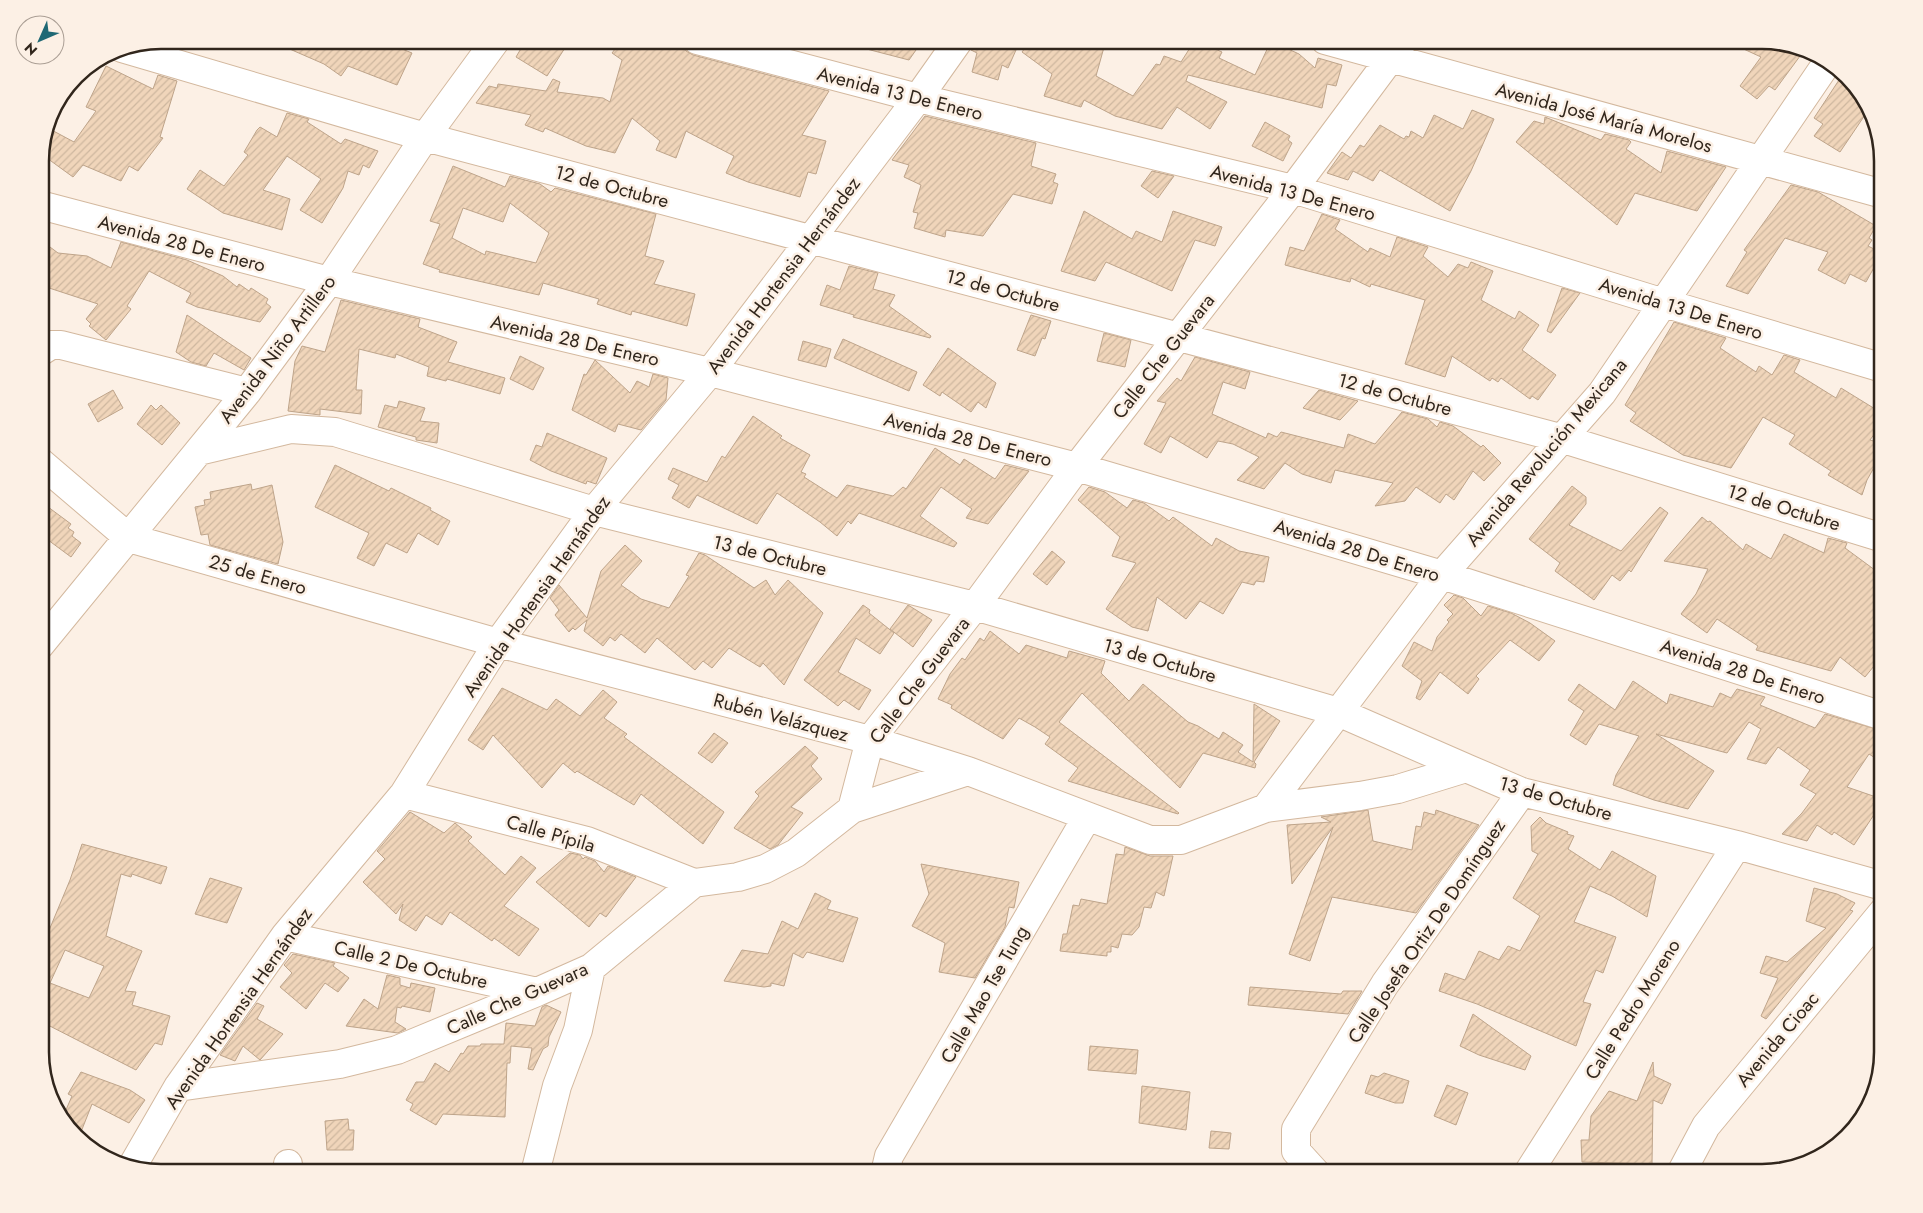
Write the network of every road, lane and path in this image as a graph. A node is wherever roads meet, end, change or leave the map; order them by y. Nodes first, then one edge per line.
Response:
1 (489, 49) edge
2 (731, 49) edge
3 (953, 49) edge
4 (1398, 49) edge
5 (135, 52) edge
6 (1825, 68) edge
7 (918, 98) junction
8 (425, 137) junction
9 (1762, 160) junction
10 (1293, 189) junction
11 (1874, 191) edge
12 (49, 207) edge
13 (812, 239) junction
14 (329, 281) junction
15 (1664, 304) junction
16 (1178, 336) junction
17 (49, 349) edge
18 (1874, 365) edge
19 (710, 372) junction
20 (246, 392) junction
21 (1560, 438) junction
22 (199, 451) junction
23 (1077, 467) junction
24 (49, 470) edge
25 (594, 511) junction
26 (1874, 535) edge
27 (129, 538) junction
28 (1442, 575) junction
29 (975, 606) junction
30 (49, 633) edge
31 (498, 643) junction
32 (1338, 712) junction
33 (1874, 713) edge
34 (870, 740) junction
35 (1466, 768) junction
36 (968, 771) junction
37 (1522, 792) junction
38 (404, 794) junction
39 (1266, 808) junction
40 (852, 809) junction
41 (1087, 817) junction
42 (1737, 845) junction
43 (1874, 883) edge
44 (694, 884) junction
45 (1874, 923) edge
46 (285, 936) junction
47 (591, 968) junction
48 (537, 992) junction
49 (178, 1087) junction
50 (135, 1161) edge
51 (537, 1164) edge
52 (887, 1164) edge
53 (1308, 1164) edge
54 (1534, 1164) edge
55 (1686, 1164) edge

1 - 8 street, Avenida Niño Artillero
2 - 7 street, Avenida 13 De Enero
3 - 7 street, Avenida Hortensia Hernández
4 - 9 street, Avenida José María Morelos
4 - 10 street, Calle Che Guevara
5 - 8 street, 12 de Octubre
6 - 9 street, Avenida Revolución Mexicana
7 - 10 street, Avenida 13 De Enero
7 - 13 street, Avenida Hortensia Hernández
8 - 13 street, 12 de Octubre
8 - 14 street, Avenida Niño Artillero
9 - 11 street, Avenida José María Morelos
9 - 15 street, Avenida Revolución Mexicana
10 - 15 street, Avenida 13 De Enero
10 - 16 street, Calle Che Guevara
12 - 14 street, Avenida 28 De Enero
13 - 16 street, 12 de Octubre
13 - 19 street, Avenida Hortensia Hernández
14 - 19 street, Avenida 28 De Enero
14 - 20 street, Avenida Niño Artillero
15 - 18 street, Avenida 13 De Enero
15 - 21 street, Avenida Revolución Mexicana
16 - 21 street, 12 de Octubre
16 - 23 street, Calle Che Guevara
17 - 20 street
19 - 23 street, Avenida 28 De Enero
19 - 25 street, Avenida Hortensia Hernández
20 - 22 street, Avenida Niño Artillero
21 - 26 street, 12 de Octubre
21 - 28 street, Avenida Revolución Mexicana
22 - 25 street, 13 de Octubre
22 - 27 street, Avenida Niño Artillero
23 - 28 street, Avenida 28 De Enero
23 - 29 street, Calle Che Guevara
24 - 27 street, 25 de Enero
25 - 29 street, 13 de Octubre
25 - 31 street, Avenida Hortensia Hernández
27 - 30 street, Avenida Niño Artillero
27 - 31 street, 25 de Enero
28 - 32 street, Avenida Revolución Mexicana
28 - 33 street, Avenida 28 De Enero
29 - 32 street, 13 de Octubre
29 - 34 street, Calle Che Guevara
31 - 34 street, Rubén Velázquez
31 - 38 street, Avenida Hortensia Hernández
32 - 35 street, 13 de Octubre
32 - 39 street, Avenida Revolución Mexicana
34 - 36 street, Rubén Velázquez
34 - 40 street, Calle Che Guevara
35 - 37 street, 13 de Octubre
35 - 39 street
36 - 40 street
36 - 41 street, Rubén Velázquez
37 - 42 street, 13 de Octubre
37 - 53 street, Calle Josefa Ortiz De Domínguez
38 - 44 street, Calle Pípila
38 - 46 street, Avenida Hortensia Hernández
39 - 41 street
40 - 44 street
41 - 52 street, Calle Mao Tse Tung
42 - 43 street, 13 de Octubre
42 - 54 street, Calle Pedro Moreno
44 - 47 street, Calle Che Guevara
45 - 55 street, Avenida Cioac
46 - 48 street, Calle 2 De Octubre
46 - 49 street, Avenida Hortensia Hernández
47 - 48 street, Calle Che Guevara
47 - 51 street
48 - 49 street, Calle Che Guevara
49 - 50 street, Avenida Hortensia Hernández

